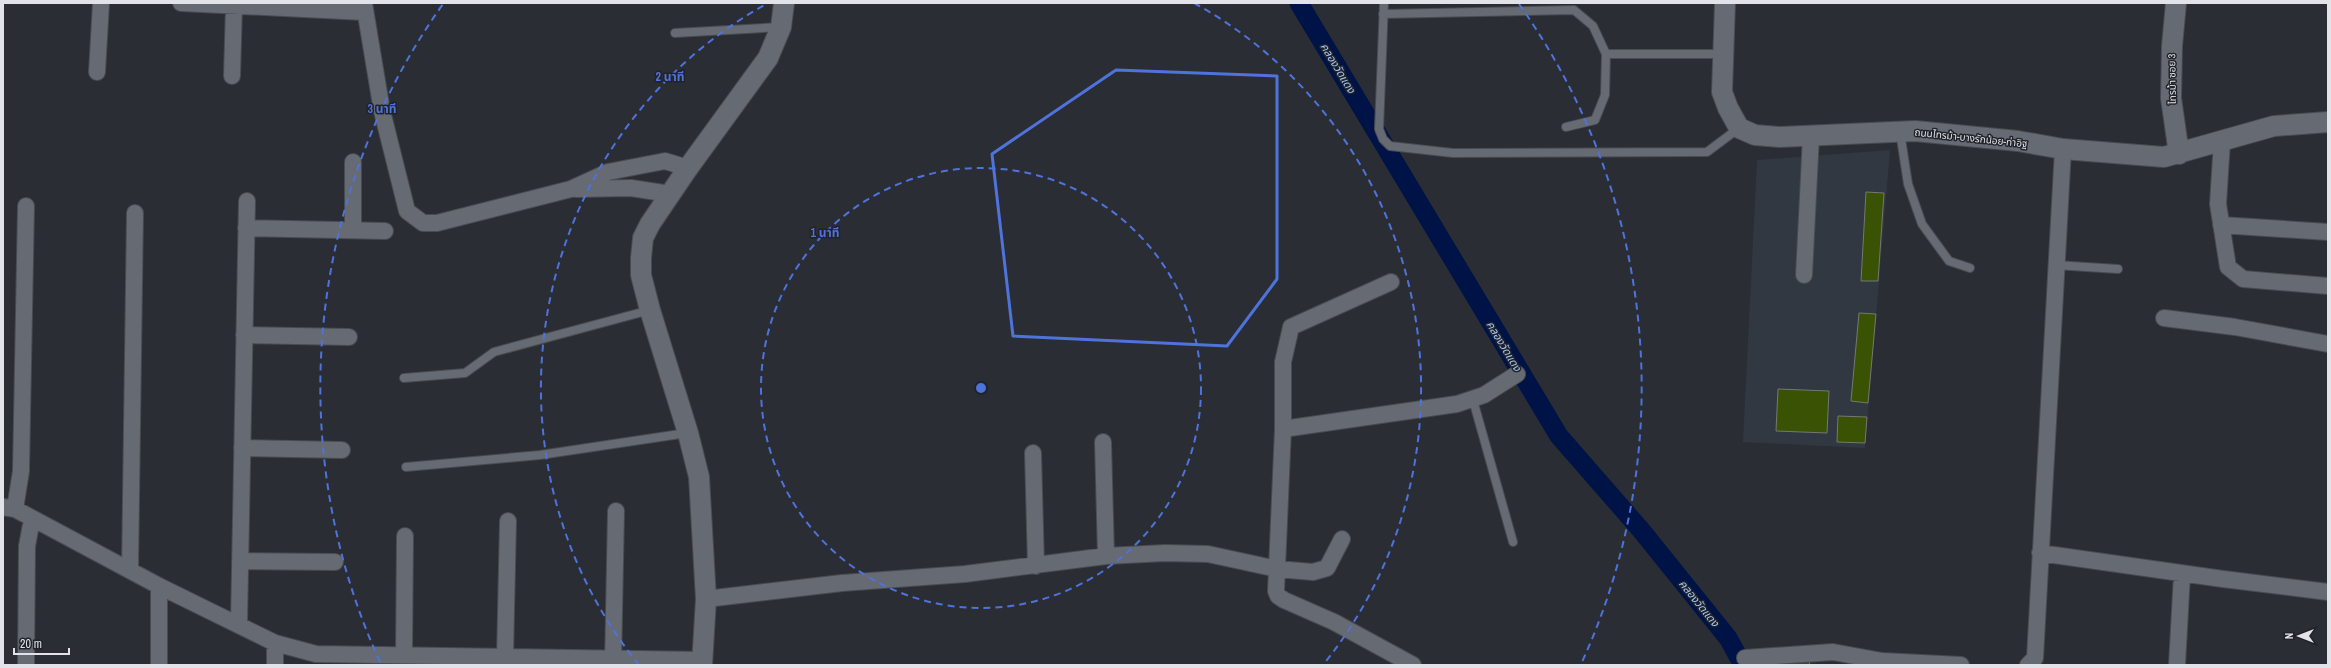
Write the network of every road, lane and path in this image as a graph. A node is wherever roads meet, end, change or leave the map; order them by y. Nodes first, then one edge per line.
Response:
1 (101, 3) edge
2 (181, 3) edge
3 (784, 3) edge
4 (1384, 3) edge
5 (1725, 3) edge
6 (2176, 3) edge
7 (234, 5) junction
8 (364, 7) edge
9 (1382, 14) junction
10 (781, 26) junction
11 (675, 33) dead end
12 (1606, 54) junction
13 (1722, 54) junction
14 (97, 72) dead end
15 (232, 76) dead end
16 (2328, 122) edge
17 (1566, 127) dead end
18 (1739, 128) junction
19 (1900, 132) junction
20 (1811, 136) junction
21 (2222, 141) junction
22 (2063, 149) junction
23 (2179, 154) junction
24 (353, 162) dead end
25 (688, 168) junction
26 (571, 189) junction
27 (670, 194) junction
28 (247, 202) dead end
29 (26, 206) dead end
30 (135, 213) dead end
31 (2221, 225) junction
32 (246, 228) junction
33 (353, 230) junction
34 (385, 231) dead end
35 (2328, 232) edge
36 (2055, 265) junction
37 (1970, 268) dead end
38 (2118, 269) dead end
39 (1804, 275) dead end
40 (1391, 282) dead end
41 (2328, 286) edge
42 (650, 310) junction
43 (2164, 318) dead end
44 (244, 335) junction
45 (349, 337) dead end
46 (2328, 344) edge
47 (1517, 374) dead end
48 (404, 378) dead end
49 (1473, 400) junction
50 (1283, 429) junction
51 (688, 433) junction
52 (1103, 442) dead end
53 (242, 448) junction
54 (342, 450) dead end
55 (1033, 453) dead end
56 (406, 467) dead end
57 (9, 508) edge
58 (616, 511) dead end
59 (32, 519) junction
60 (508, 521) dead end
61 (405, 536) dead end
62 (1342, 539) dead end
63 (1513, 542) dead end
64 (2040, 553) junction
65 (1106, 556) junction
66 (240, 561) junction
67 (335, 562) dead end
68 (1036, 566) junction
69 (1277, 569) junction
70 (130, 570) junction
71 (2182, 574) junction
72 (159, 586) junction
73 (2328, 592) edge
74 (706, 599) junction
75 (239, 623) junction
76 (275, 643) junction
77 (404, 655) junction
78 (1745, 658) dead end
79 (382, 660) edge
80 (497, 660) edge
81 (613, 662) edge
82 (702, 663) edge
83 (26, 665) edge
84 (158, 665) edge
85 (275, 665) edge
86 (1413, 665) edge
87 (1961, 665) edge
88 (2028, 665) edge
89 (2178, 665) edge

1 - 14 street
2 - 7 street
3 - 10 street
4 - 9 lane
5 - 13 street
6 - 23 street, ไทรม้า ซอย 3
7 - 8 street
7 - 15 street
8 - 26 street
9 - 12 lane
9 - 18 lane
10 - 11 lane
10 - 25 street
12 - 13 lane
12 - 17 lane
13 - 18 street
16 - 21 street, ถนนไทรม้า-บางรักน้อย-ท่าอิฐ
18 - 20 street, ถนนไทรม้า-บางรักน้อย-ท่าอิฐ
19 - 20 street, ถนนไทรม้า-บางรักน้อย-ท่าอิฐ
19 - 22 street, ถนนไทรม้า-บางรักน้อย-ท่าอิฐ
19 - 37 lane
20 - 39 street
21 - 23 street, ถนนไทรม้า-บางรักน้อย-ท่าอิฐ
21 - 31 street
22 - 23 street, ถนนไทรม้า-บางรักน้อย-ท่าอิฐ
22 - 36 street
24 - 33 street
25 - 26 street
25 - 27 street
26 - 27 street
27 - 42 street
28 - 32 street
29 - 57 street
30 - 70 street
31 - 35 street
31 - 41 street
32 - 33 street
32 - 44 street
33 - 34 street
36 - 38 lane
36 - 64 street
40 - 50 street
42 - 48 lane
42 - 51 street
43 - 46 street
44 - 45 street
44 - 53 street
47 - 49 street
49 - 50 street
49 - 63 lane
50 - 69 street
51 - 56 lane
51 - 74 street
52 - 65 street
53 - 54 street
53 - 66 street
55 - 68 street
57 - 59 street
58 - 81 street
59 - 70 street
59 - 83 street
60 - 80 street
61 - 77 street
62 - 69 street
64 - 71 street
64 - 88 street
65 - 68 street
65 - 69 street
66 - 67 street
66 - 75 street
68 - 74 street
69 - 86 street
70 - 72 street
71 - 73 street
71 - 89 street
72 - 75 street
72 - 84 street
74 - 82 street
75 - 76 street
76 - 79 street
76 - 85 street
77 - 79 street
77 - 80 street
78 - 87 street
80 - 81 street
81 - 82 street

